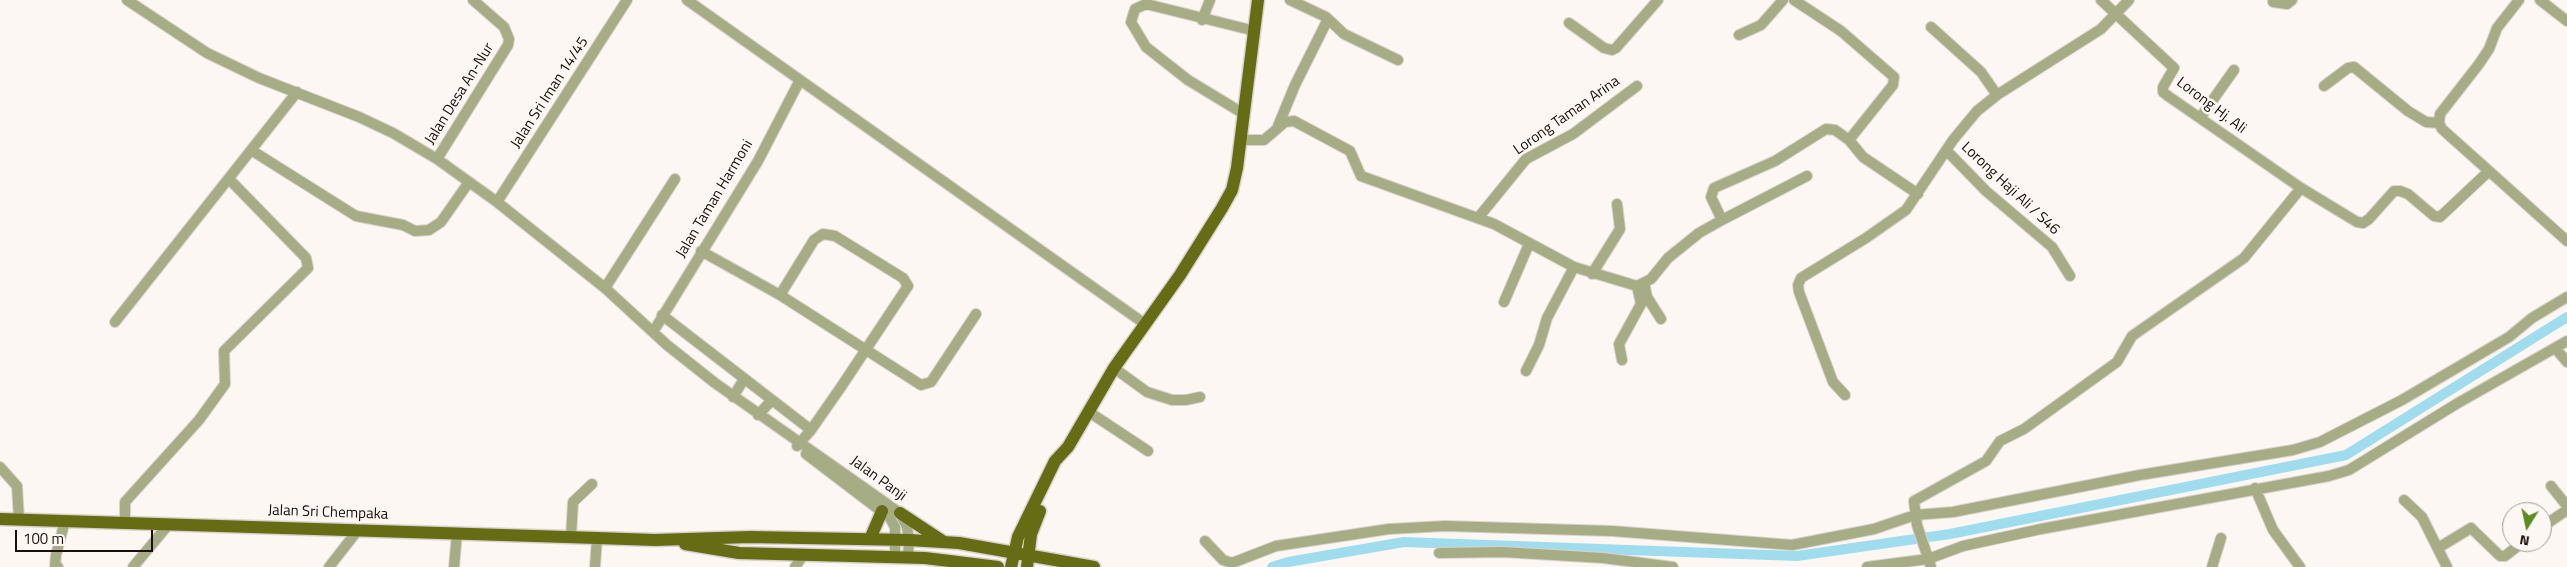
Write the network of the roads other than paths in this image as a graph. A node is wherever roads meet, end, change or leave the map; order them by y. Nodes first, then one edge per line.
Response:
1 (128, 0) edge
2 (473, 0) edge
3 (627, 0) edge
4 (687, 0) edge
5 (1210, 0) edge
6 (1258, 0) edge
7 (1290, 0) edge
8 (1658, 0) edge
9 (1783, 0) edge
10 (1794, 0) edge
11 (2101, 0) edge
12 (2129, 0) edge
13 (2292, 0) edge
14 (2519, 0) edge
15 (2540, 0) edge
16 (2274, 2) dead end
17 (2115, 14) junction
18 (1328, 19) junction
19 (1202, 20) junction
20 (2567, 21) edge
21 (1568, 23) dead end
22 (1931, 27) dead end
23 (1254, 31) junction
24 (1739, 35) dead end
25 (1398, 60) dead end
26 (2234, 70) dead end
27 (800, 80) junction
28 (1637, 86) dead end
29 (2324, 86) dead end
30 (297, 92) junction
31 (1997, 95) junction
32 (1244, 114) junction
33 (2200, 118) junction
34 (2439, 123) junction
35 (1277, 129) junction
36 (1240, 140) junction
37 (1849, 140) junction
38 (251, 150) junction
39 (1946, 150) junction
40 (437, 159) junction
41 (2489, 171) junction
42 (1807, 176) dead end
43 (228, 179) junction
44 (674, 179) dead end
45 (469, 182) junction
46 (2301, 188) junction
47 (1918, 194) junction
48 (498, 202) junction
49 (1617, 204) dead end
50 (1478, 218) junction
51 (1722, 220) junction
52 (2567, 241) edge
53 (1529, 244) junction
54 (701, 251) junction
55 (1574, 267) junction
56 (1592, 274) junction
57 (2070, 276) dead end
58 (1641, 285) junction
59 (605, 288) junction
60 (780, 295) junction
61 (2567, 297) edge
62 (1504, 302) dead end
63 (976, 314) dead end
64 (662, 315) junction
65 (1661, 319) dead end
66 (115, 322) dead end
67 (1145, 324) junction
68 (653, 332) junction
69 (2567, 341) edge
70 (2556, 349) junction
71 (865, 350) junction
72 (1622, 360) dead end
73 (2567, 362) edge
74 (1114, 368) junction
75 (1526, 371) dead end
76 (744, 379) junction
77 (1845, 395) dead end
78 (733, 397) junction
79 (1200, 397) dead end
80 (772, 400) junction
81 (1089, 412) junction
82 (758, 415) junction
83 (811, 430) junction
84 (798, 444) junction
85 (1068, 447) junction
86 (1148, 450) dead end
87 (0, 467) edge
88 (592, 484) dead end
89 (2550, 486) dead end
90 (2255, 488) junction
91 (2404, 500) dead end
92 (2567, 508) edge
93 (882, 511) junction
94 (900, 513) junction
95 (0, 519) edge
96 (19, 519) junction
97 (2552, 519) edge
98 (1916, 520) junction
99 (65, 521) junction
100 (125, 523) junction
101 (169, 524) junction
102 (358, 530) junction
103 (457, 533) junction
104 (571, 538) junction
105 (597, 538) junction
106 (2221, 538) dead end
107 (870, 539) junction
108 (656, 540) junction
109 (896, 540) junction
110 (909, 540) junction
111 (944, 542) junction
112 (1205, 542) dead end
113 (2438, 548) junction
114 (2510, 552) edge
115 (1014, 553) junction
116 (1439, 553) dead end
117 (804, 554) junction
118 (902, 557) junction
119 (1928, 559) edge
120 (1028, 561) edge
121 (58, 567) edge
122 (133, 567) edge
123 (329, 567) edge
124 (454, 567) edge
125 (595, 567) edge
126 (796, 567) edge
127 (998, 567) edge
128 (1010, 567) edge
129 (1094, 567) edge
130 (1673, 567) edge
131 (1867, 567) edge
132 (2212, 567) edge
133 (2300, 567) edge
134 (2446, 567) edge

1 - 30 street
2 - 40 street, Jalan Desa An-Nur
3 - 48 street, Jalan Sri Iman 14/45
4 - 27 street
5 - 19 street
6 - 23 main road
7 - 18 street
8 - 21 street
9 - 24 street
10 - 37 street
11 - 17 street
12 - 17 street
13 - 16 street
14 - 34 street
15 - 20 street
17 - 31 street
17 - 33 street, Lorong Hj. Ali
18 - 25 street
18 - 35 street
19 - 23 street
19 - 32 street
22 - 31 street
23 - 32 main road
26 - 33 street
27 - 54 street, Jalan Taman Harmoni
27 - 67 street
28 - 50 street, Lorong Taman Arina
29 - 34 street
30 - 38 street
30 - 40 street
31 - 39 street
32 - 36 main road
33 - 46 street, Lorong Hj. Ali
34 - 41 street
35 - 36 street
35 - 50 street
36 - 67 main road
37 - 47 street
37 - 51 street
38 - 43 street
38 - 45 street
39 - 47 street
39 - 57 street, Lorong Haji Ali / S46
40 - 45 street
41 - 46 street, Lorong Hj. Ali
41 - 52 street
42 - 51 street
43 - 66 street
43 - 100 street
44 - 59 street
45 - 48 street
46 - 98 street
47 - 77 street
48 - 59 street
49 - 56 street
50 - 53 street
51 - 58 street
53 - 55 street
53 - 62 street
54 - 60 street
54 - 64 street, Jalan Taman Harmoni
55 - 56 street
55 - 75 street
56 - 58 street
58 - 65 street
58 - 72 street
59 - 68 street
60 - 71 street
60 - 71 street
61 - 98 street
63 - 71 street
64 - 68 street, Jalan Taman Harmoni
64 - 76 street
67 - 74 main road
68 - 78 street
69 - 70 street
70 - 73 street
70 - 90 street
71 - 83 street
74 - 79 street
74 - 81 main road
76 - 78 street
76 - 80 street
78 - 82 street
80 - 82 street
80 - 83 street
81 - 85 main road
81 - 86 street
82 - 84 street
83 - 84 street
84 - 93 street
84 - 94 street, Jalan Panji
85 - 115 main road
85 - 120 main road
87 - 96 street
88 - 104 street
89 - 92 street
90 - 119 street
90 - 133 street
91 - 113 street
92 - 97 street
93 - 107 main road
93 - 109 street
94 - 110 street, Jalan Panji
94 - 111 main road
95 - 96 main road, Jalan Sri Chempaka
96 - 99 main road, Jalan Sri Chempaka
98 - 112 street
98 - 119 street
99 - 100 main road, Jalan Sri Chempaka
99 - 121 street
100 - 101 main road, Jalan Sri Chempaka
101 - 102 main road, Jalan Sri Chempaka
101 - 122 street
102 - 103 main road, Jalan Sri Chempaka
102 - 123 street
103 - 104 main road, Jalan Sri Chempaka
103 - 124 street
104 - 105 main road, Jalan Sri Chempaka
105 - 108 main road, Jalan Sri Chempaka
105 - 125 street
106 - 132 street
107 - 108 main road
107 - 109 main road
108 - 117 main road
109 - 110 main road
109 - 118 street
110 - 111 main road
110 - 118 street, Jalan Panji
111 - 115 main road
113 - 114 street
113 - 134 street
115 - 120 main road
115 - 128 main road
116 - 130 street
117 - 118 main road
117 - 126 street
118 - 127 main road
119 - 131 street
120 - 129 main road

